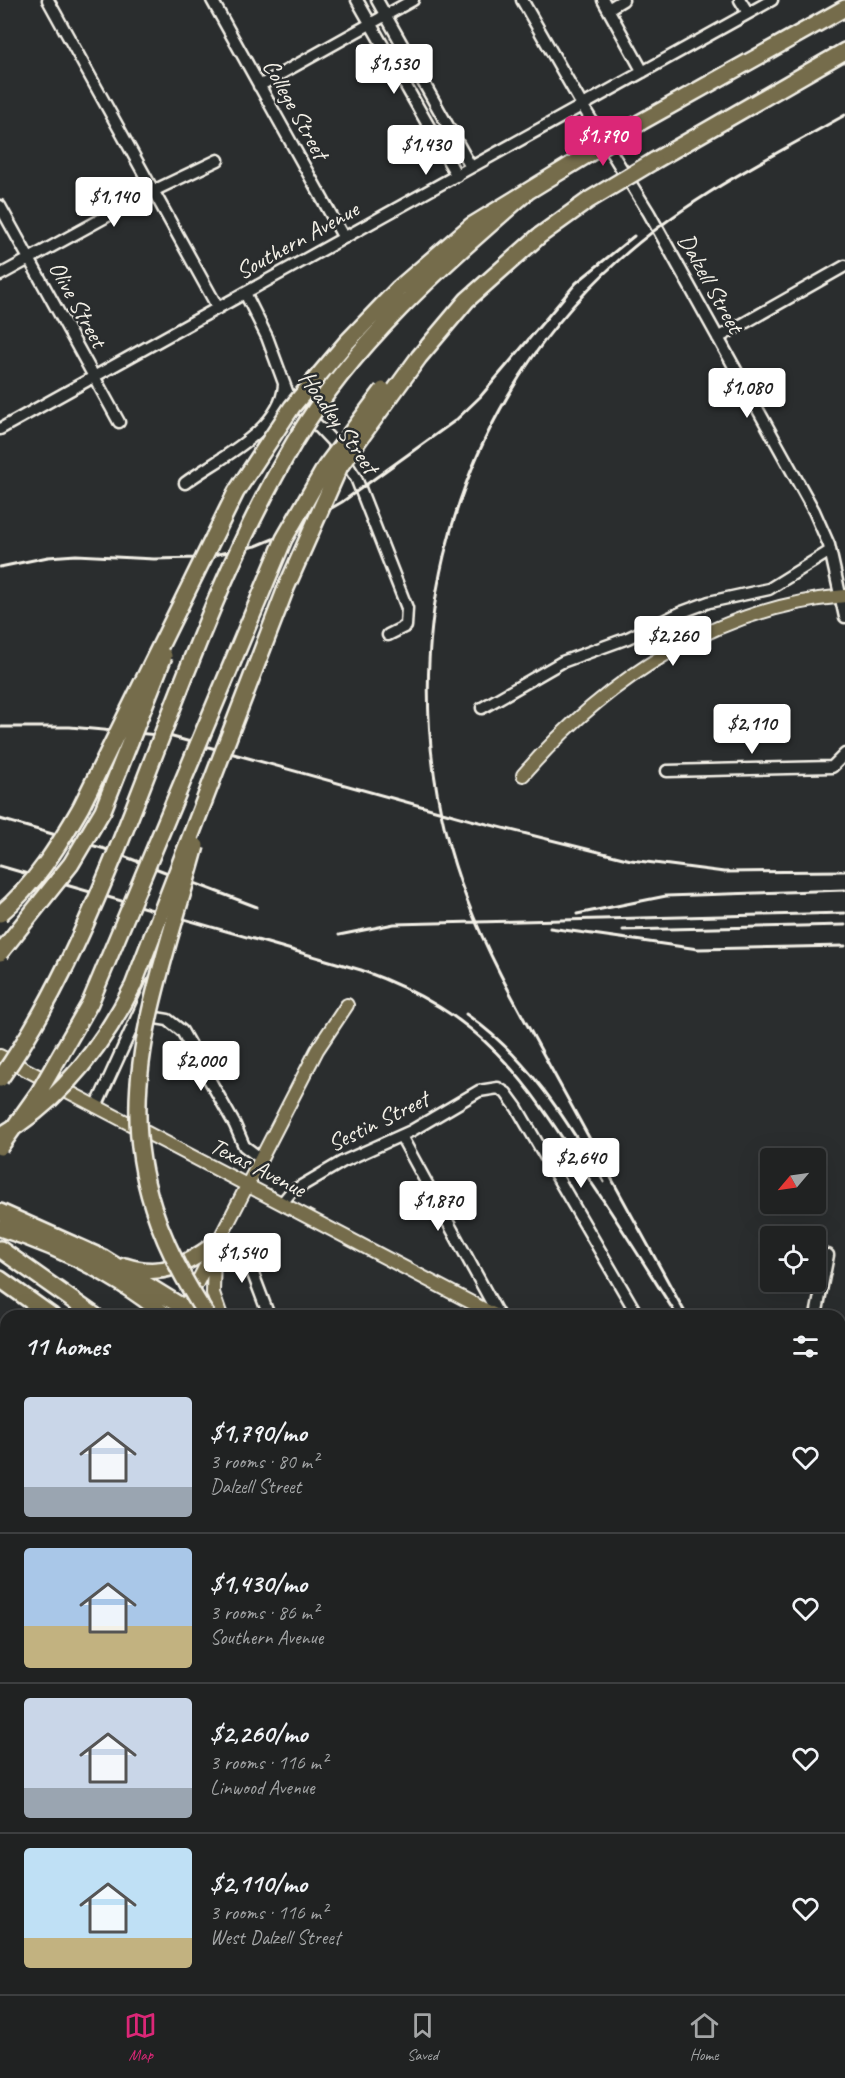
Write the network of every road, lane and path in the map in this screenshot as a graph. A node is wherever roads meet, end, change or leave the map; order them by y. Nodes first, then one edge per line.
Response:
1 (48, 0) edge
2 (212, 0) edge
3 (357, 0) edge
4 (377, 0) edge
5 (413, 0) edge
6 (522, 0) edge
7 (623, 0) edge
8 (740, 0) edge
9 (772, 0) edge
10 (605, 4) edge
11 (845, 8) edge
12 (748, 14) junction
13 (385, 15) junction
14 (371, 24) junction
15 (845, 51) edge
16 (643, 72) junction
17 (259, 86) junction
18 (582, 105) junction
19 (218, 160) dead end
20 (471, 168) junction
21 (457, 176) junction
22 (153, 190) junction
23 (527, 192) junction
24 (0, 206) edge
25 (344, 238) junction
26 (29, 259) junction
27 (845, 266) edge
28 (0, 275) edge
29 (246, 292) junction
30 (218, 308) junction
31 (718, 338) junction
32 (419, 357) junction
33 (94, 376) junction
34 (284, 384) junction
35 (119, 422) dead end
36 (0, 429) edge
37 (185, 483) dead end
38 (211, 539) junction
39 (830, 550) junction
40 (843, 596) edge
41 (845, 617) edge
42 (388, 635) dead end
43 (482, 708) dead end
44 (845, 754) edge
45 (667, 771) dead end
46 (523, 775) dead end
47 (213, 781) junction
48 (0, 914) edge
49 (0, 953) edge
50 (154, 979) dead end
51 (347, 1005) dead end
52 (138, 1015) junction
53 (0, 1056) edge
54 (0, 1079) edge
55 (96, 1107) junction
56 (0, 1136) edge
57 (401, 1136) junction
58 (0, 1147) edge
59 (260, 1158) junction
60 (246, 1185) junction
61 (282, 1203) junction
62 (0, 1212) edge
63 (0, 1228) edge
64 (241, 1242) dead end
65 (215, 1244) junction
66 (0, 1249) edge
67 (828, 1255) dead end
68 (103, 1258) junction
69 (0, 1279) edge
70 (44, 1310) edge
71 (86, 1310) edge
72 (159, 1310) edge
73 (181, 1310) edge
74 (187, 1310) edge
75 (203, 1310) edge
76 (219, 1310) edge
77 (267, 1310) edge
78 (487, 1310) edge
79 (495, 1310) edge
80 (635, 1310) edge
81 (817, 1310) edge

1 - 22 street
2 - 17 street, College Street
3 - 14 street
4 - 13 street
5 - 13 street
6 - 18 street, Dalzell Street
7 - 10 street
8 - 12 street
9 - 12 street, Southern Avenue
10 - 16 street
11 - 23 highway, bridge
12 - 16 street, Southern Avenue
13 - 14 street
13 - 20 street
14 - 17 street
14 - 21 street
15 - 32 highway, bridge
16 - 18 street, Southern Avenue
17 - 25 street, College Street
18 - 20 street, Southern Avenue
18 - 31 street, Dalzell Street
19 - 22 street
20 - 21 street, Southern Avenue
21 - 25 street, Southern Avenue
22 - 26 street
22 - 30 street
23 - 38 highway, bridge
23 - 54 highway, bridge
24 - 26 street, Olive Street
25 - 29 street, Southern Avenue
26 - 28 street
26 - 33 street, Olive Street
27 - 31 street
29 - 30 street, Southern Avenue
29 - 34 street, Hoadley Street
30 - 33 street, Southern Avenue
31 - 39 street, Dalzell Street
32 - 47 highway, bridge
32 - 58 highway, bridge
33 - 35 street, Olive Street
33 - 36 street, Southern Avenue
34 - 37 street
34 - 42 street, Hoadley Street
38 - 48 highway, bridge
38 - 49 highway, bridge
39 - 40 street, Dalzell Street
39 - 43 street
40 - 41 street, Dalzell Street
40 - 46 main road
44 - 45 street
47 - 56 highway, bridge
47 - 75 highway, bridge
50 - 52 street
51 - 59 main road
52 - 55 street
52 - 59 street
53 - 55 main road, Texas Avenue
55 - 60 main road, Texas Avenue
57 - 61 street, Sestin Street
57 - 79 street
57 - 80 street, Sestin Street
59 - 60 main road
60 - 61 main road, Texas Avenue
60 - 65 main road
61 - 78 main road, Texas Avenue
62 - 68 highway
63 - 72 highway
64 - 77 street
65 - 68 highway
65 - 74 main road
65 - 76 main road
66 - 71 highway
67 - 81 street
68 - 73 highway
69 - 70 highway

